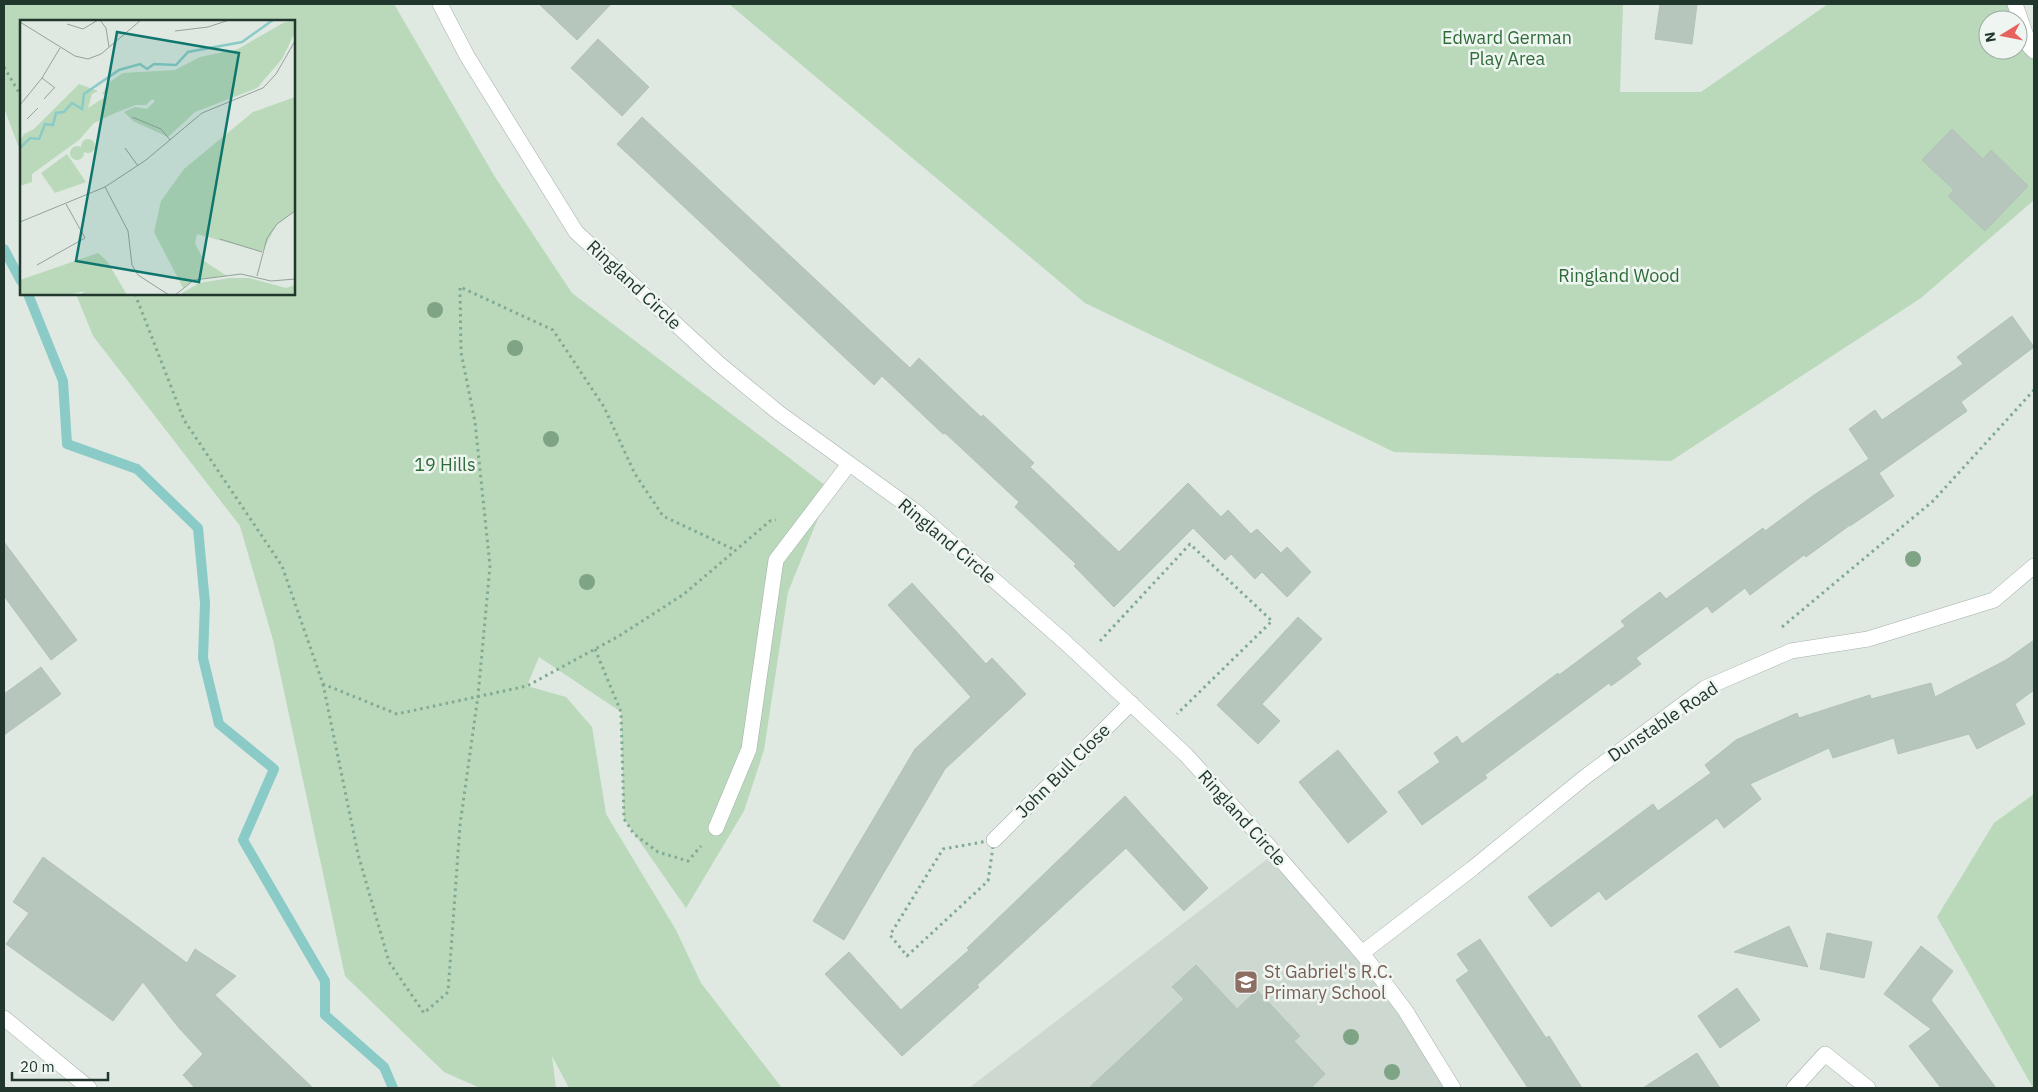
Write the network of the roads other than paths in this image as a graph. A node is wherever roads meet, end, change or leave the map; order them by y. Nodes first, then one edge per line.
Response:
1 (440, 4) edge
2 (2015, 4) edge
3 (2034, 51) edge
4 (849, 464) junction
5 (2034, 566) edge
6 (1131, 703) junction
7 (716, 828) road end
8 (994, 840) road end
9 (1362, 953) junction
10 (4, 1018) edge
11 (89, 1088) edge
12 (1453, 1088) edge
13 (1794, 1088) edge
14 (1868, 1088) edge

1 - 4 street, Ringland Circle
2 - 3 street
4 - 6 street, Ringland Circle
4 - 7 street
5 - 9 street, Dunstable Road
6 - 8 street, John Bull Close
6 - 9 street, Ringland Circle
9 - 12 street, Ringland Circle
10 - 11 street
13 - 14 street

